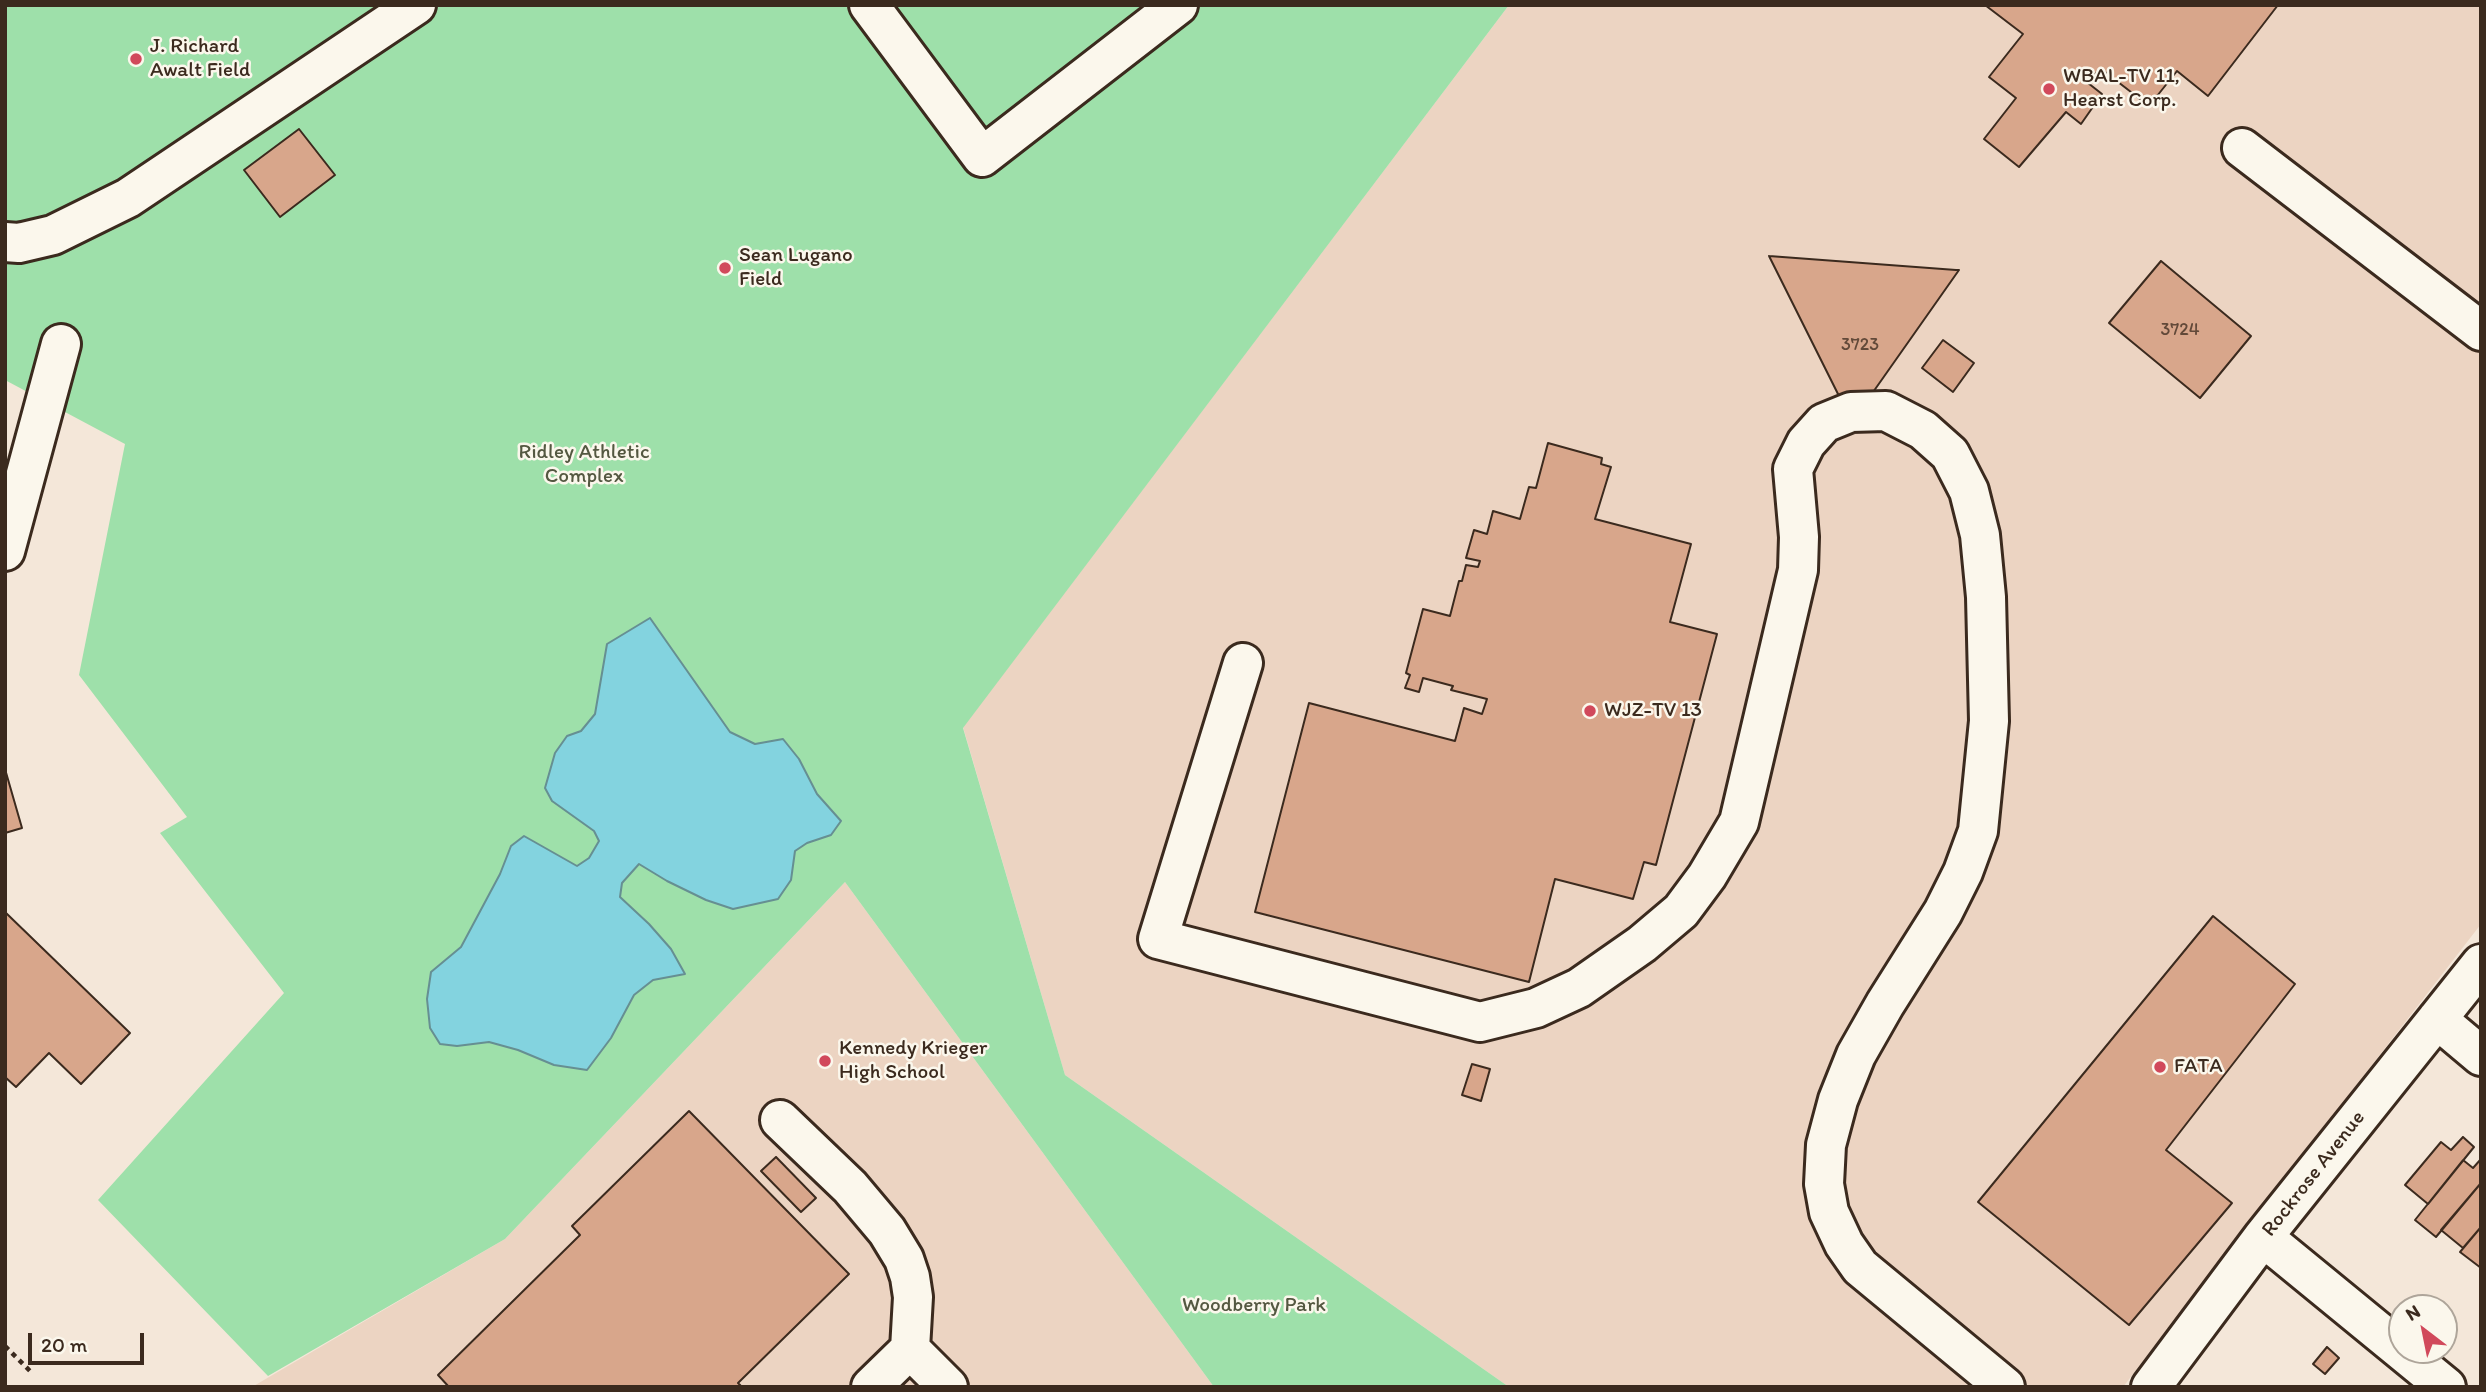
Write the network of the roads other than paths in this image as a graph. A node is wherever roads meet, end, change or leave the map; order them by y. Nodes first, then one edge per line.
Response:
1 (416, 5) edge
2 (869, 5) edge
3 (1178, 5) edge
4 (2242, 148) dead end
5 (5, 242) edge
6 (2481, 331) edge
7 (61, 345) dead end
8 (22, 426) edge
9 (5, 551) edge
10 (1244, 663) dead end
11 (2481, 964) edge
12 (2437, 1019) junction
13 (2481, 1056) edge
14 (780, 1120) dead end
15 (2263, 1237) junction
16 (910, 1349) junction
17 (871, 1387) edge
18 (948, 1387) edge
19 (2004, 1387) edge
20 (2151, 1387) edge
21 (2446, 1387) edge

1 - 5 street
2 - 3 street
4 - 6 street
7 - 8 street
8 - 9 street
10 - 19 street
11 - 12 street, Rockrose Avenue
12 - 13 street
12 - 15 street, Rockrose Avenue
14 - 16 street
15 - 20 street, Rockrose Avenue
15 - 21 street
16 - 17 street
16 - 18 street

